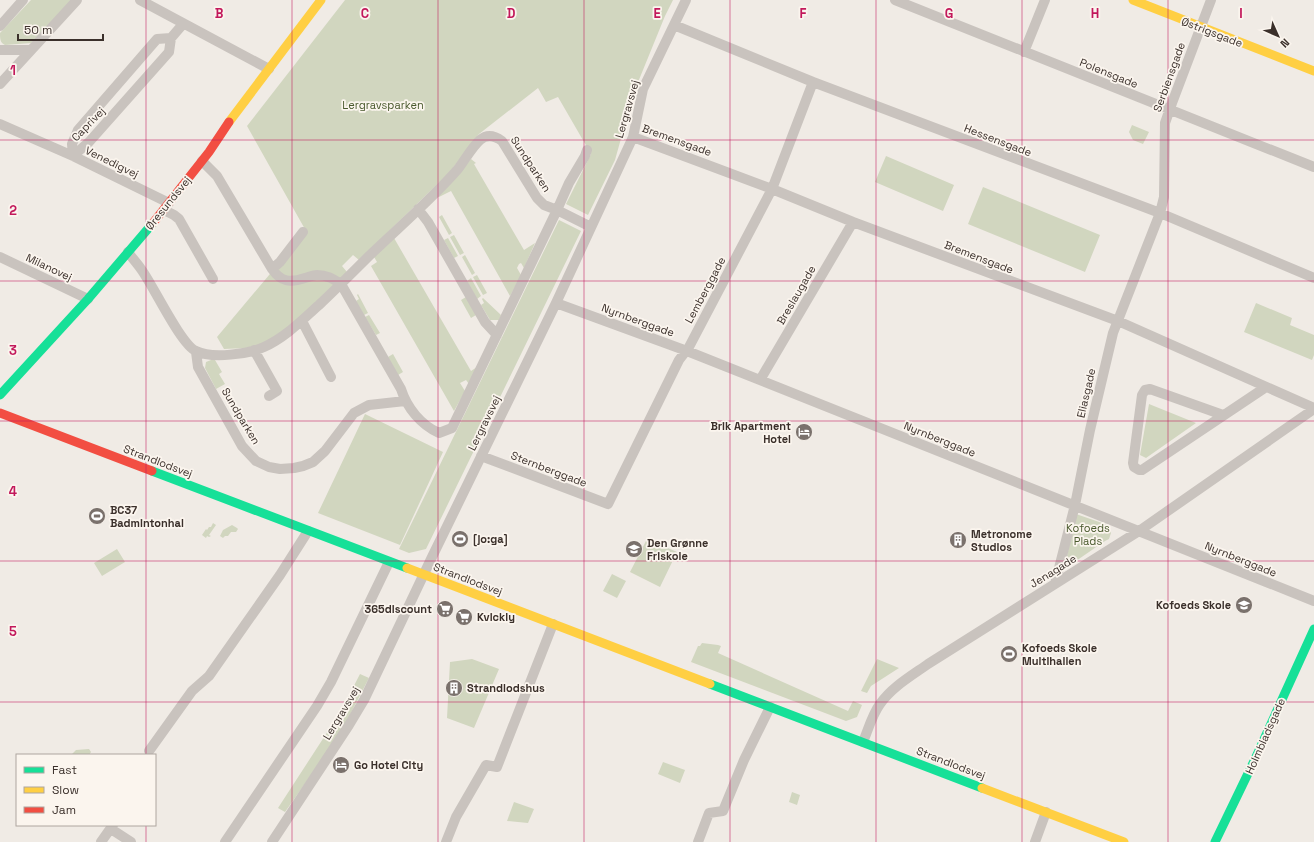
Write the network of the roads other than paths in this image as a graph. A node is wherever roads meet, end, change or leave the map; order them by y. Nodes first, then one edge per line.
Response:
1 (23, 0) edge
2 (77, 0) edge
3 (140, 0) edge
4 (321, 0) edge
5 (686, 0) edge
6 (895, 0) edge
7 (1045, 0) edge
8 (1134, 0) edge
9 (1211, 0) edge
10 (183, 24) junction
11 (674, 25) junction
12 (0, 26) edge
13 (1200, 27) junction
14 (171, 38) junction
15 (0, 50) edge
16 (31, 50) junction
17 (1024, 52) junction
18 (269, 69) junction
19 (1314, 71) edge
20 (813, 82) junction
21 (0, 84) edge
22 (1169, 110) junction
23 (0, 124) edge
24 (633, 137) junction
25 (587, 150) dead end
26 (73, 156) junction
27 (202, 161) junction
28 (1314, 167) edge
29 (772, 188) junction
30 (166, 206) junction
31 (418, 208) junction
32 (557, 210) junction
33 (1160, 214) junction
34 (854, 222) junction
35 (591, 227) junction
36 (303, 232) dead end
37 (128, 252) junction
38 (0, 257) edge
39 (272, 269) junction
40 (1314, 278) edge
41 (213, 279) dead end
42 (341, 284) junction
43 (88, 299) junction
44 (556, 303) junction
45 (302, 321) junction
46 (1118, 321) junction
47 (497, 335) junction
48 (254, 350) junction
49 (687, 351) junction
50 (196, 352) junction
51 (331, 377) dead end
52 (760, 380) junction
53 (1266, 387) junction
54 (0, 395) edge
55 (269, 396) dead end
56 (404, 400) junction
57 (1314, 409) edge
58 (0, 413) edge
59 (1223, 415) junction
60 (481, 456) junction
61 (608, 504) joint
62 (1074, 505) junction
63 (308, 531) junction
64 (1139, 531) junction
65 (390, 562) junction
66 (423, 575) junction
67 (1055, 584) junction
68 (1314, 601) edge
69 (553, 624) junction
70 (1314, 629) edge
71 (770, 707) junction
72 (863, 742) junction
73 (149, 751) dead end
74 (1046, 812) junction
75 (112, 827) edge
76 (100, 842) edge
77 (131, 842) edge
78 (225, 842) edge
79 (272, 842) edge
80 (446, 842) edge
81 (698, 842) edge
82 (1035, 842) edge
83 (1124, 842) edge
84 (1215, 842) edge

1 - 12 street
2 - 16 street
3 - 10 street
4 - 18 street, Øresundsvej
5 - 11 street, Lergravsvej
6 - 17 street, Polensgade
7 - 17 street
8 - 13 street, Østrigsgade
9 - 13 street, Serbiensgade
10 - 14 street, Caprivej
10 - 18 street
11 - 20 street, Hessensgade
11 - 24 street, Lergravsvej
13 - 19 street, Østrigsgade
13 - 22 street, Serbiensgade
14 - 26 street, Caprivej
14 - 26 street, Caprivej
15 - 16 street
16 - 21 street
17 - 22 street, Polensgade
18 - 27 street, Øresundsvej
20 - 29 street, Lemberggade
20 - 33 street, Hessensgade
22 - 28 street, Polensgade
22 - 33 street, Serbiensgade
23 - 26 street, Venedigvej
24 - 29 street, Bremensgade
24 - 35 street, Lergravsvej
25 - 32 street, Sundparken
26 - 30 street, Venedigvej
27 - 30 street, Øresundsvej
27 - 39 street
29 - 34 street, Bremensgade
29 - 49 street, Lemberggade
30 - 37 street, Øresundsvej
30 - 41 street
31 - 32 street, Sundparken
31 - 42 street, Sundparken
31 - 47 street
32 - 35 street, Sundparken
32 - 47 street, Sundparken
33 - 40 street, Hessensgade
33 - 46 street, Eliasgade
34 - 46 street, Bremensgade
34 - 52 street, Breslaugade
35 - 44 street, Lergravsvej
36 - 39 street
37 - 43 street, Øresundsvej
37 - 50 street
38 - 43 street, Milanovej
39 - 42 street
42 - 45 street, Sundparken
42 - 56 street, Sundparken
43 - 54 street, Øresundsvej
44 - 49 street, Nyrnberggade
44 - 60 street, Lergravsvej
45 - 48 street, Sundparken
45 - 51 street
46 - 53 street, Bremensgade
46 - 62 street, Eliasgade
47 - 56 street, Sundparken
48 - 50 street, Sundparken
48 - 55 street
49 - 52 street, Nyrnberggade
49 - 61 street, Lemberggade
50 - 56 street, Sundparken
52 - 62 street, Nyrnberggade
53 - 57 street, Bremensgade
53 - 59 street
57 - 64 street, Jenagade
58 - 63 street, Strandlodsvej
59 - 59 street
60 - 61 street, Sternberggade
60 - 66 street, Lergravsvej
62 - 64 street, Nyrnberggade
62 - 67 street, Eliasgade
63 - 65 street, Strandlodsvej
63 - 73 street
64 - 67 street, Jenagade
64 - 68 street, Nyrnberggade
65 - 66 street, Strandlodsvej
65 - 78 street
66 - 69 street, Strandlodsvej
66 - 79 street, Lergravsvej
67 - 72 street, Jenagade
69 - 71 street, Strandlodsvej
69 - 80 street
70 - 84 street, Holmbladsgade
71 - 72 street, Strandlodsvej
71 - 81 street
72 - 74 street, Strandlodsvej
74 - 82 street
74 - 83 street, Strandlodsvej
75 - 76 street
75 - 77 street

